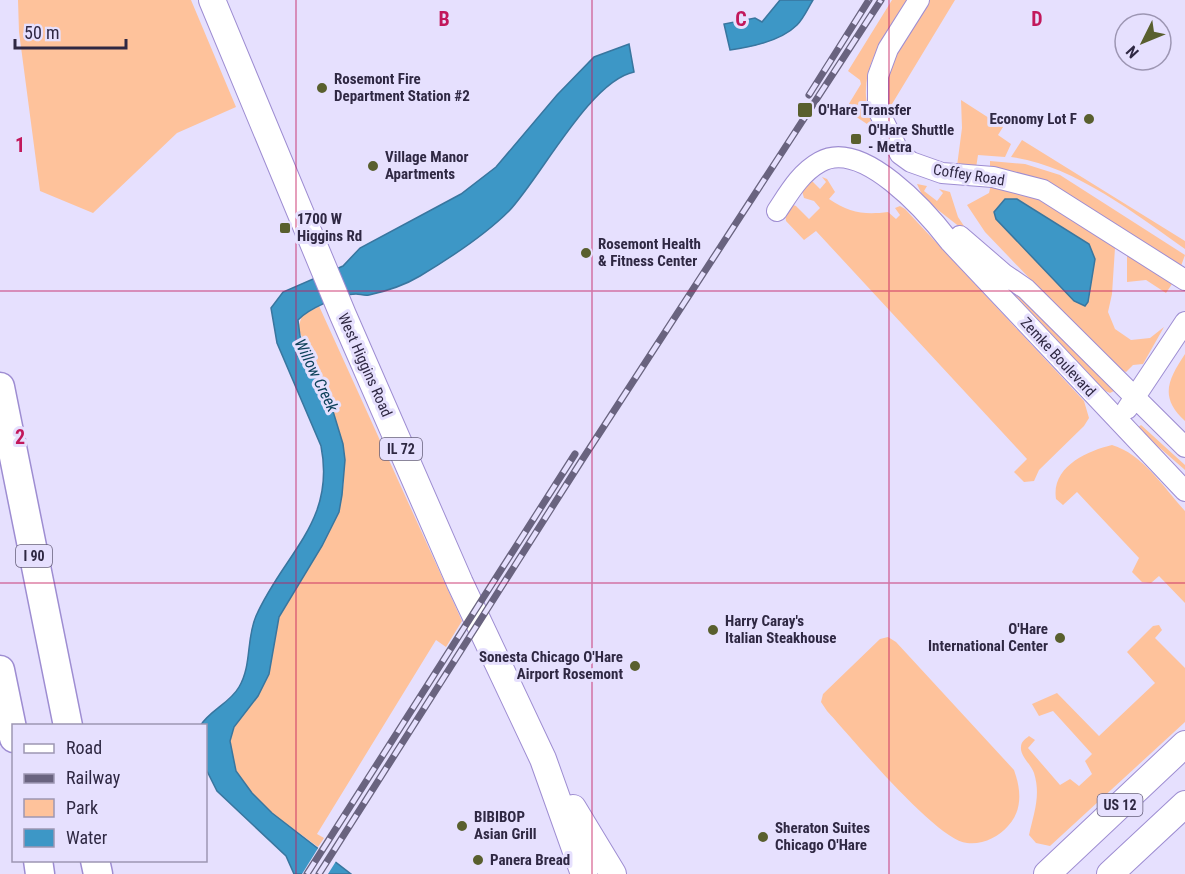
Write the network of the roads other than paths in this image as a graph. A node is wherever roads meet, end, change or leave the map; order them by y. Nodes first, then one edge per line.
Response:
1 (212, 0) edge
2 (919, 0) edge
3 (777, 211) dead end
4 (934, 221) junction
5 (1185, 280) edge
6 (1185, 322) edge
7 (0, 387) edge
8 (1135, 399) junction
9 (1118, 420) junction
10 (1185, 447) edge
11 (1185, 491) edge
12 (0, 670) edge
13 (68, 724) edge
14 (12, 728) edge
15 (1185, 744) edge
16 (543, 759) junction
17 (1185, 804) edge
18 (584, 874) edge
19 (613, 874) edge
20 (1047, 874) edge
21 (1110, 874) edge

1 - 16 main road, West Higgins Road / IL 72
2 - 5 street, Coffey Road
3 - 4 street, Zemke Boulevard
4 - 8 street, Zemke Boulevard
4 - 9 street, Zemke Boulevard
6 - 8 street
7 - 13 highway, I 90
8 - 9 street
8 - 10 street, Zemke Boulevard
9 - 11 street, Zemke Boulevard
12 - 14 highway
15 - 20 main road, US 12
16 - 18 main road, West Higgins Road / IL 72
16 - 19 main road, West Higgins Road / IL 72
17 - 21 main road, US 12

